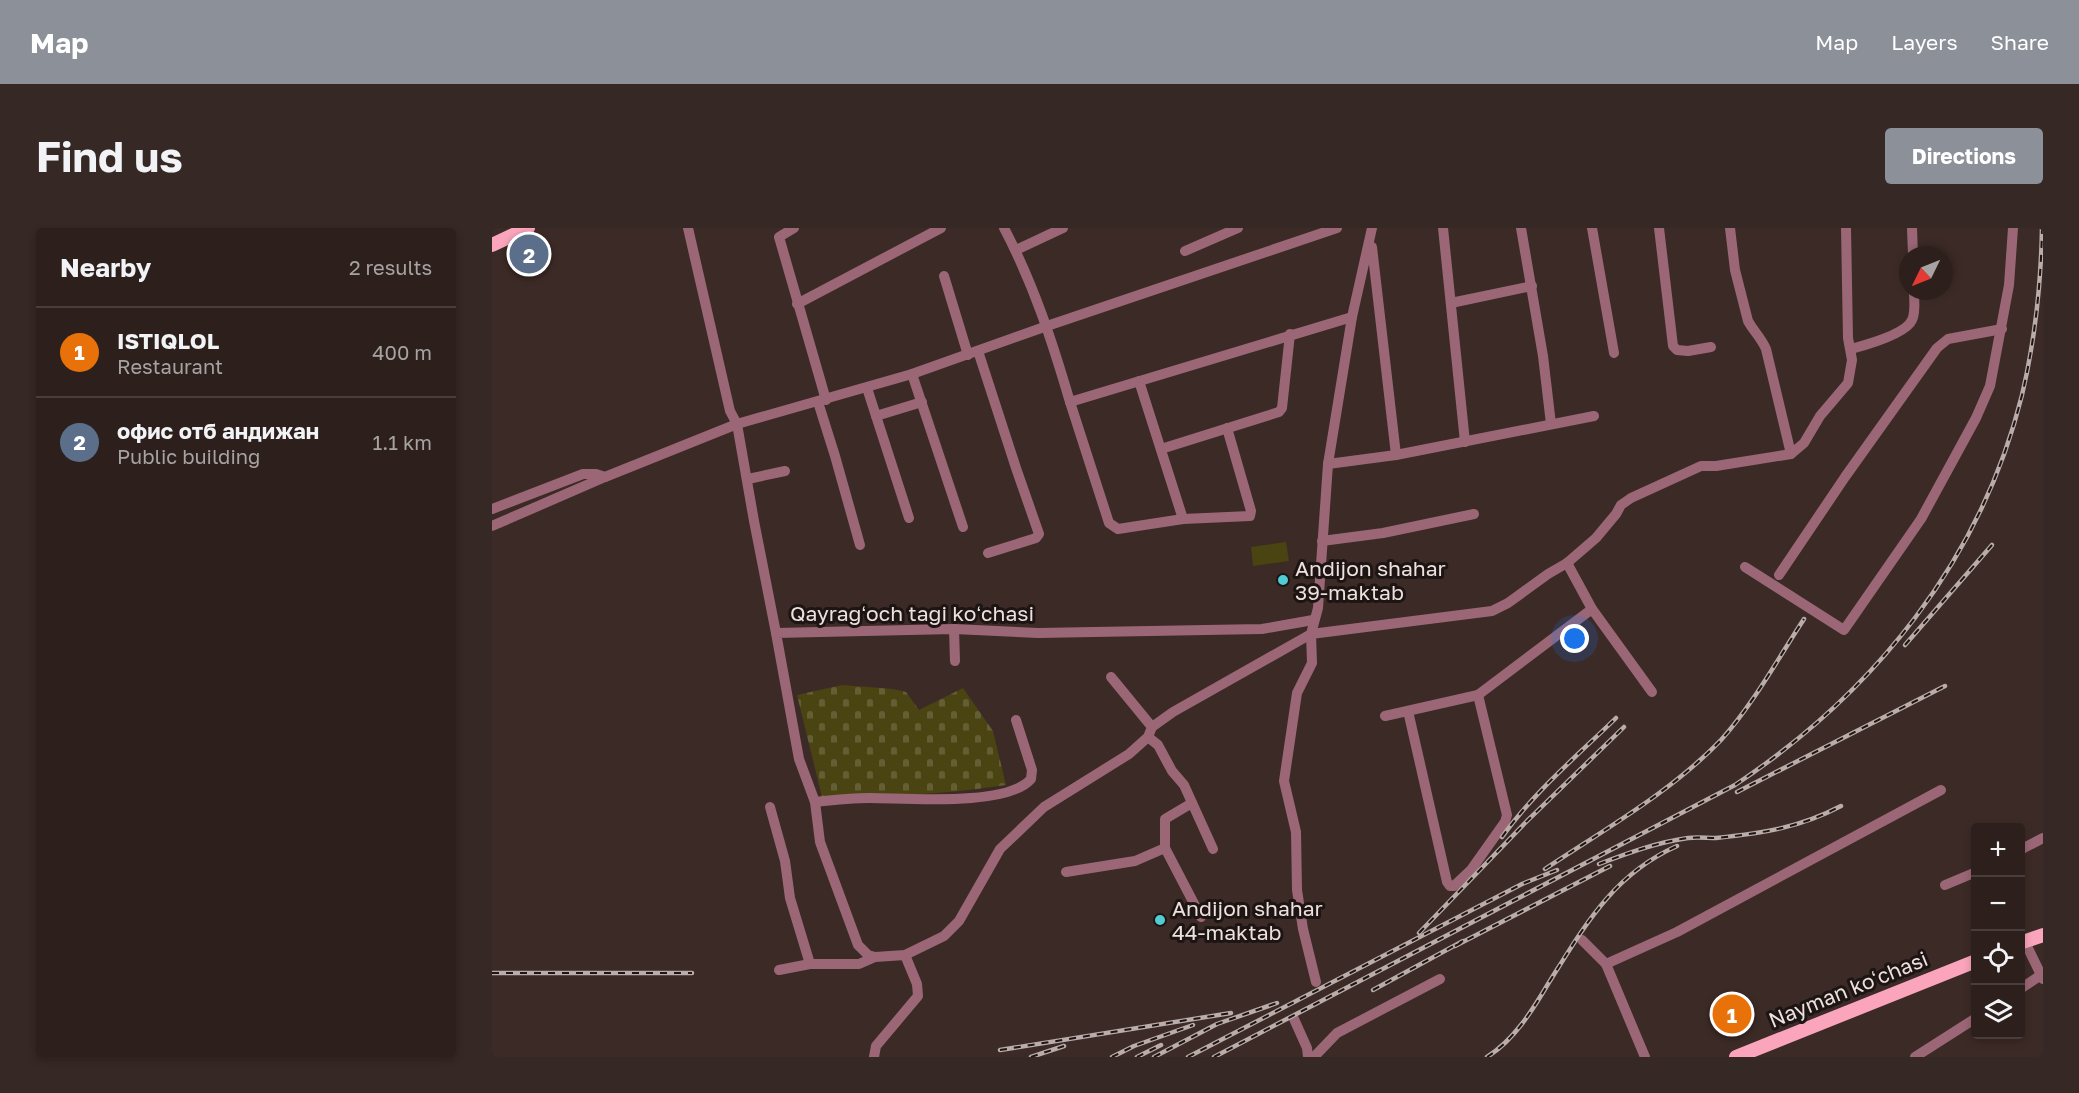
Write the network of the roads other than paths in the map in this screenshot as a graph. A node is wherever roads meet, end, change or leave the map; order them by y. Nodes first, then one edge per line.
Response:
1 (528, 228) edge
2 (688, 228) edge
3 (794, 228) edge
4 (941, 228) edge
5 (1004, 228) edge
6 (1063, 228) edge
7 (1238, 228) edge
8 (1337, 228) edge
9 (1443, 228) edge
10 (1521, 228) edge
11 (1592, 228) edge
12 (1659, 228) edge
13 (1730, 228) edge
14 (1846, 228) edge
15 (1912, 228) edge
16 (2013, 228) edge
17 (1371, 233) edge
18 (492, 245) edge
19 (1913, 246) edge
20 (1016, 250) junction
21 (1185, 251) dead end
22 (944, 276) dead end
23 (1532, 286) junction
24 (1914, 300) edge
25 (1451, 303) junction
26 (797, 304) junction
27 (1352, 317) junction
28 (1047, 326) junction
29 (2002, 329) junction
30 (1290, 334) junction
31 (1711, 347) dead end
32 (1851, 349) junction
33 (1614, 352) dead end
34 (973, 353) junction
35 (912, 374) junction
36 (1139, 381) junction
37 (867, 388) junction
38 (822, 401) junction
39 (922, 402) junction
40 (1070, 402) junction
41 (876, 416) junction
42 (1594, 416) dead end
43 (737, 424) junction
44 (1551, 424) junction
45 (1227, 428) junction
46 (1465, 442) junction
47 (1161, 449) junction
48 (1791, 454) junction
49 (1396, 455) junction
50 (1328, 464) junction
51 (785, 471) dead end
52 (605, 477) junction
53 (748, 479) junction
54 (492, 509) edge
55 (1474, 514) dead end
56 (909, 518) dead end
57 (1183, 519) junction
58 (492, 526) edge
59 (963, 527) dead end
60 (1322, 542) junction
61 (860, 545) dead end
62 (988, 553) dead end
63 (1567, 563) junction
64 (1745, 567) dead end
65 (1779, 575) dead end
66 (1592, 609) junction
67 (1313, 620) junction
68 (954, 629) junction
69 (776, 633) junction
70 (1311, 634) junction
71 (955, 661) dead end
72 (1111, 677) dead end
73 (1652, 692) dead end
74 (1478, 695) junction
75 (1408, 711) junction
76 (1385, 716) dead end
77 (1016, 720) dead end
78 (1150, 732) junction
79 (1941, 790) dead end
80 (815, 802) junction
81 (1192, 803) junction
82 (770, 807) dead end
83 (2043, 838) edge
84 (2025, 847) edge
85 (1165, 848) junction
86 (1213, 849) dead end
87 (1066, 872) dead end
88 (1971, 874) edge
89 (1945, 885) dead end
90 (1201, 917) dead end
91 (2043, 935) edge
92 (1582, 940) dead end
93 (2025, 942) edge
94 (2025, 947) edge
95 (905, 955) junction
96 (875, 957) junction
97 (1971, 963) edge
98 (810, 964) junction
99 (1606, 964) junction
100 (779, 970) dead end
101 (2042, 977) edge
102 (1440, 979) dead end
103 (1316, 982) dead end
104 (2025, 986) edge
105 (1294, 1019) dead end
106 (1971, 1021) edge
107 (874, 1057) edge
108 (1308, 1057) edge
109 (1314, 1057) edge
110 (1645, 1057) edge
111 (1736, 1057) edge
112 (1915, 1057) edge

1 - 18 main road
2 - 43 street
3 - 26 street
4 - 26 street
5 - 20 street
6 - 20 street
7 - 21 street
8 - 28 street
9 - 25 street
10 - 23 street
11 - 33 street
12 - 31 street
13 - 48 street
14 - 32 street
15 - 19 street
16 - 29 street
17 - 27 street
17 - 49 street
20 - 28 street
22 - 34 street
23 - 25 street
23 - 44 street
24 - 32 street
25 - 46 street
26 - 38 street
27 - 30 street
27 - 50 street
28 - 34 street
28 - 40 street
29 - 64 street
29 - 65 street
30 - 36 street
30 - 45 street
32 - 48 street
34 - 35 street
34 - 62 street
35 - 37 street
35 - 39 street
36 - 40 street
36 - 47 street
37 - 38 street
37 - 41 street
38 - 43 street
38 - 61 street
39 - 41 street
39 - 59 street
40 - 57 street
41 - 56 street
42 - 44 street
43 - 52 street
43 - 53 street
44 - 46 street
45 - 47 street
45 - 57 street
46 - 49 street
47 - 57 street
48 - 63 street
49 - 50 street
50 - 60 street
51 - 53 street
52 - 54 street
52 - 58 street
53 - 69 street
55 - 60 street
60 - 67 street
63 - 66 street
63 - 70 street
66 - 73 street
66 - 74 street
67 - 68 street, Qayragʻoch tagi koʻchasi
67 - 70 street
68 - 69 street, Qayragʻoch tagi koʻchasi
68 - 71 street
69 - 80 street, Qayragʻoch tagi koʻchasi
70 - 78 street
70 - 103 street
72 - 78 street
74 - 75 street
74 - 75 street
75 - 76 street
77 - 80 street
78 - 81 street
78 - 95 street
79 - 99 street
80 - 96 street, Qayragʻoch tagi koʻchasi
81 - 85 street
81 - 86 street
82 - 98 street
83 - 84 street
85 - 87 street
85 - 90 street
88 - 89 street
91 - 93 main road
92 - 99 street
94 - 101 street
95 - 96 street
95 - 107 street
96 - 98 street
97 - 111 main road, Nayman koʻchasi
98 - 100 street
99 - 110 street
101 - 104 street
102 - 109 street
105 - 108 street
106 - 112 street

